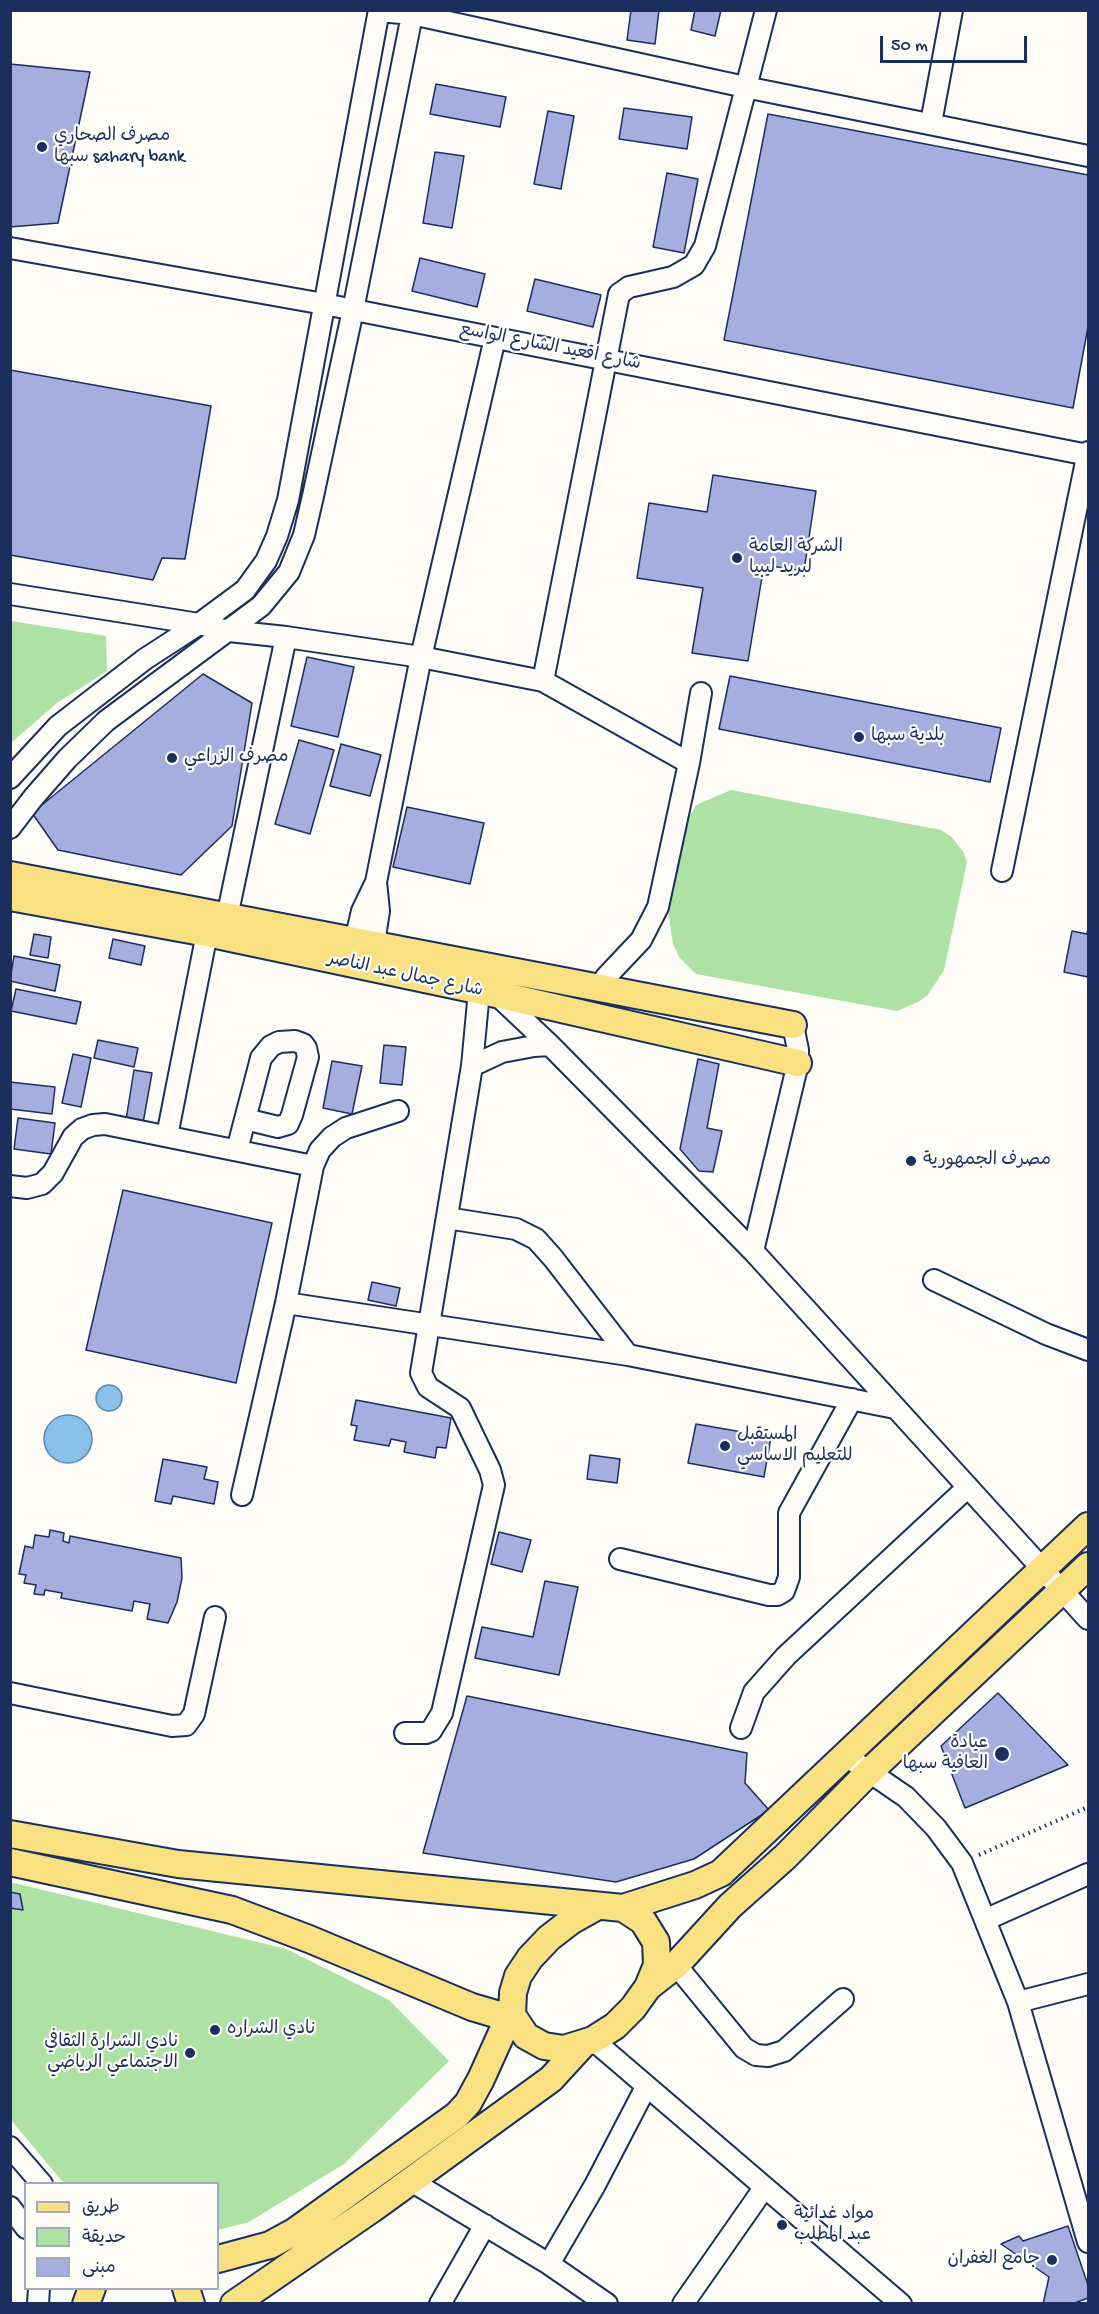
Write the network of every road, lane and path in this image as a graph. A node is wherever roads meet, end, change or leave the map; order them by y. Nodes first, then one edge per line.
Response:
1 (766, 10) edge
2 (952, 10) edge
3 (379, 11) edge
4 (413, 12) edge
5 (745, 87) junction
6 (931, 123) junction
7 (1089, 156) edge
8 (10, 248) edge
9 (324, 304) junction
10 (354, 310) junction
11 (495, 338) junction
12 (606, 358) junction
13 (1088, 454) edge
14 (10, 594) edge
15 (199, 624) junction
16 (229, 631) junction
17 (286, 637) junction
18 (421, 657) junction
19 (543, 681) junction
20 (701, 693) dead end
21 (689, 763) junction
22 (10, 778) edge
23 (10, 828) edge
24 (1002, 871) dead end
25 (10, 875) edge
26 (10, 897) edge
27 (227, 917) junction
28 (207, 933) junction
29 (362, 954) junction
30 (503, 969) junction
31 (600, 990) junction
32 (488, 993) junction
33 (793, 1025) joint
34 (550, 1045) junction
35 (798, 1063) junction
36 (472, 1066) junction
37 (398, 1111) dead end
38 (245, 1119) dead end
39 (167, 1136) junction
40 (237, 1150) junction
41 (313, 1166) junction
42 (10, 1186) edge
43 (447, 1218) junction
44 (753, 1251) junction
45 (934, 1280) dead end
46 (286, 1304) junction
47 (429, 1324) junction
48 (1089, 1350) edge
49 (628, 1355) junction
50 (852, 1399) junction
51 (895, 1408) junction
52 (968, 1487) junction
53 (242, 1495) dead end
54 (1089, 1526) edge
55 (620, 1559) dead end
56 (1089, 1566) edge
57 (1043, 1569) junction
58 (1063, 1591) junction
59 (215, 1617) dead end
60 (1089, 1619) edge
61 (10, 1693) edge
62 (741, 1728) dead end
63 (405, 1733) dead end
64 (846, 1756) junction
65 (870, 1771) junction
66 (1089, 1807) edge
67 (10, 1834) edge
68 (10, 1862) edge
69 (962, 1863) junction
70 (1089, 1874) edge
71 (596, 1907) junction
72 (623, 1908) junction
73 (987, 1919) junction
74 (676, 1965) junction
75 (1089, 1984) edge
76 (648, 1987) junction
77 (843, 1999) dead end
78 (1018, 2002) junction
79 (513, 2017) junction
80 (588, 2042) junction
81 (646, 2087) junction
82 (10, 2148) edge
83 (411, 2181) junction
84 (40, 2182) edge
85 (764, 2187) junction
86 (10, 2207) edge
87 (1085, 2218) edge
88 (24, 2225) edge
89 (484, 2225) junction
90 (1089, 2242) edge
91 (219, 2259) edge
92 (549, 2264) junction
93 (92, 2290) edge
94 (238, 2303) edge
95 (86, 2304) edge
96 (440, 2304) edge
97 (607, 2304) edge
98 (683, 2304) edge
99 (901, 2304) edge

1 - 5 street
2 - 6 street
3 - 4 street
3 - 9 street
4 - 5 street
4 - 10 street
5 - 6 street
5 - 12 street
6 - 7 street
8 - 9 street, شارع اقعيد الشارع الواسع
9 - 10 street, شارع اقعيد الشارع الواسع
9 - 15 street
10 - 11 street, شارع اقعيد الشارع الواسع
10 - 16 street
11 - 12 street, شارع اقعيد الشارع الواسع
11 - 18 street
12 - 13 street, شارع اقعيد الشارع الواسع
12 - 19 street
13 - 24 street
14 - 15 street
15 - 16 street
15 - 22 street
16 - 17 street
16 - 23 street
17 - 18 street
17 - 27 street
18 - 19 street
18 - 29 street
19 - 21 street
20 - 21 street
21 - 31 street
25 - 27 main road, شارع جمال عبد الناصر
26 - 28 main road, شارع جمال عبد الناصر
27 - 29 main road, شارع جمال عبد الناصر
28 - 29 main road, شارع جمال عبد الناصر
28 - 39 street
29 - 30 main road, شارع جمال عبد الناصر
29 - 32 main road, شارع جمال عبد الناصر
30 - 31 main road, شارع جمال عبد الناصر
30 - 32 street
31 - 33 main road, شارع جمال عبد الناصر
32 - 34 street
32 - 35 main road, شارع جمال عبد الناصر
32 - 36 street
33 - 35 street
34 - 36 street
34 - 44 street
35 - 44 street
36 - 43 street
37 - 41 street
38 - 40 street
39 - 40 street
39 - 42 street
40 - 41 street
41 - 46 street
43 - 47 street
43 - 49 street
44 - 51 street
45 - 48 street
46 - 47 street
46 - 53 street
47 - 49 street
47 - 63 street
49 - 50 street
50 - 51 street
50 - 55 street
51 - 52 street
52 - 57 street
52 - 62 street
54 - 57 main road
56 - 58 main road
57 - 58 street
57 - 64 main road
58 - 60 street
58 - 65 main road
59 - 61 street
64 - 65 street
64 - 72 main road
65 - 69 street
65 - 74 main road
66 - 69 path
67 - 71 main road
68 - 79 main road
69 - 73 street
70 - 73 street
71 - 72 main road
71 - 79 main road
72 - 76 main road
73 - 78 street
74 - 76 main road
74 - 77 street
75 - 78 street
76 - 80 main road
78 - 87 street
79 - 80 main road
79 - 91 main road
80 - 81 street
80 - 83 main road
81 - 85 street
81 - 92 street
82 - 84 street
83 - 89 street
83 - 94 main road
85 - 98 street
85 - 99 street
86 - 88 street
87 - 90 street
89 - 92 street
89 - 96 street
92 - 97 street
93 - 95 main road

